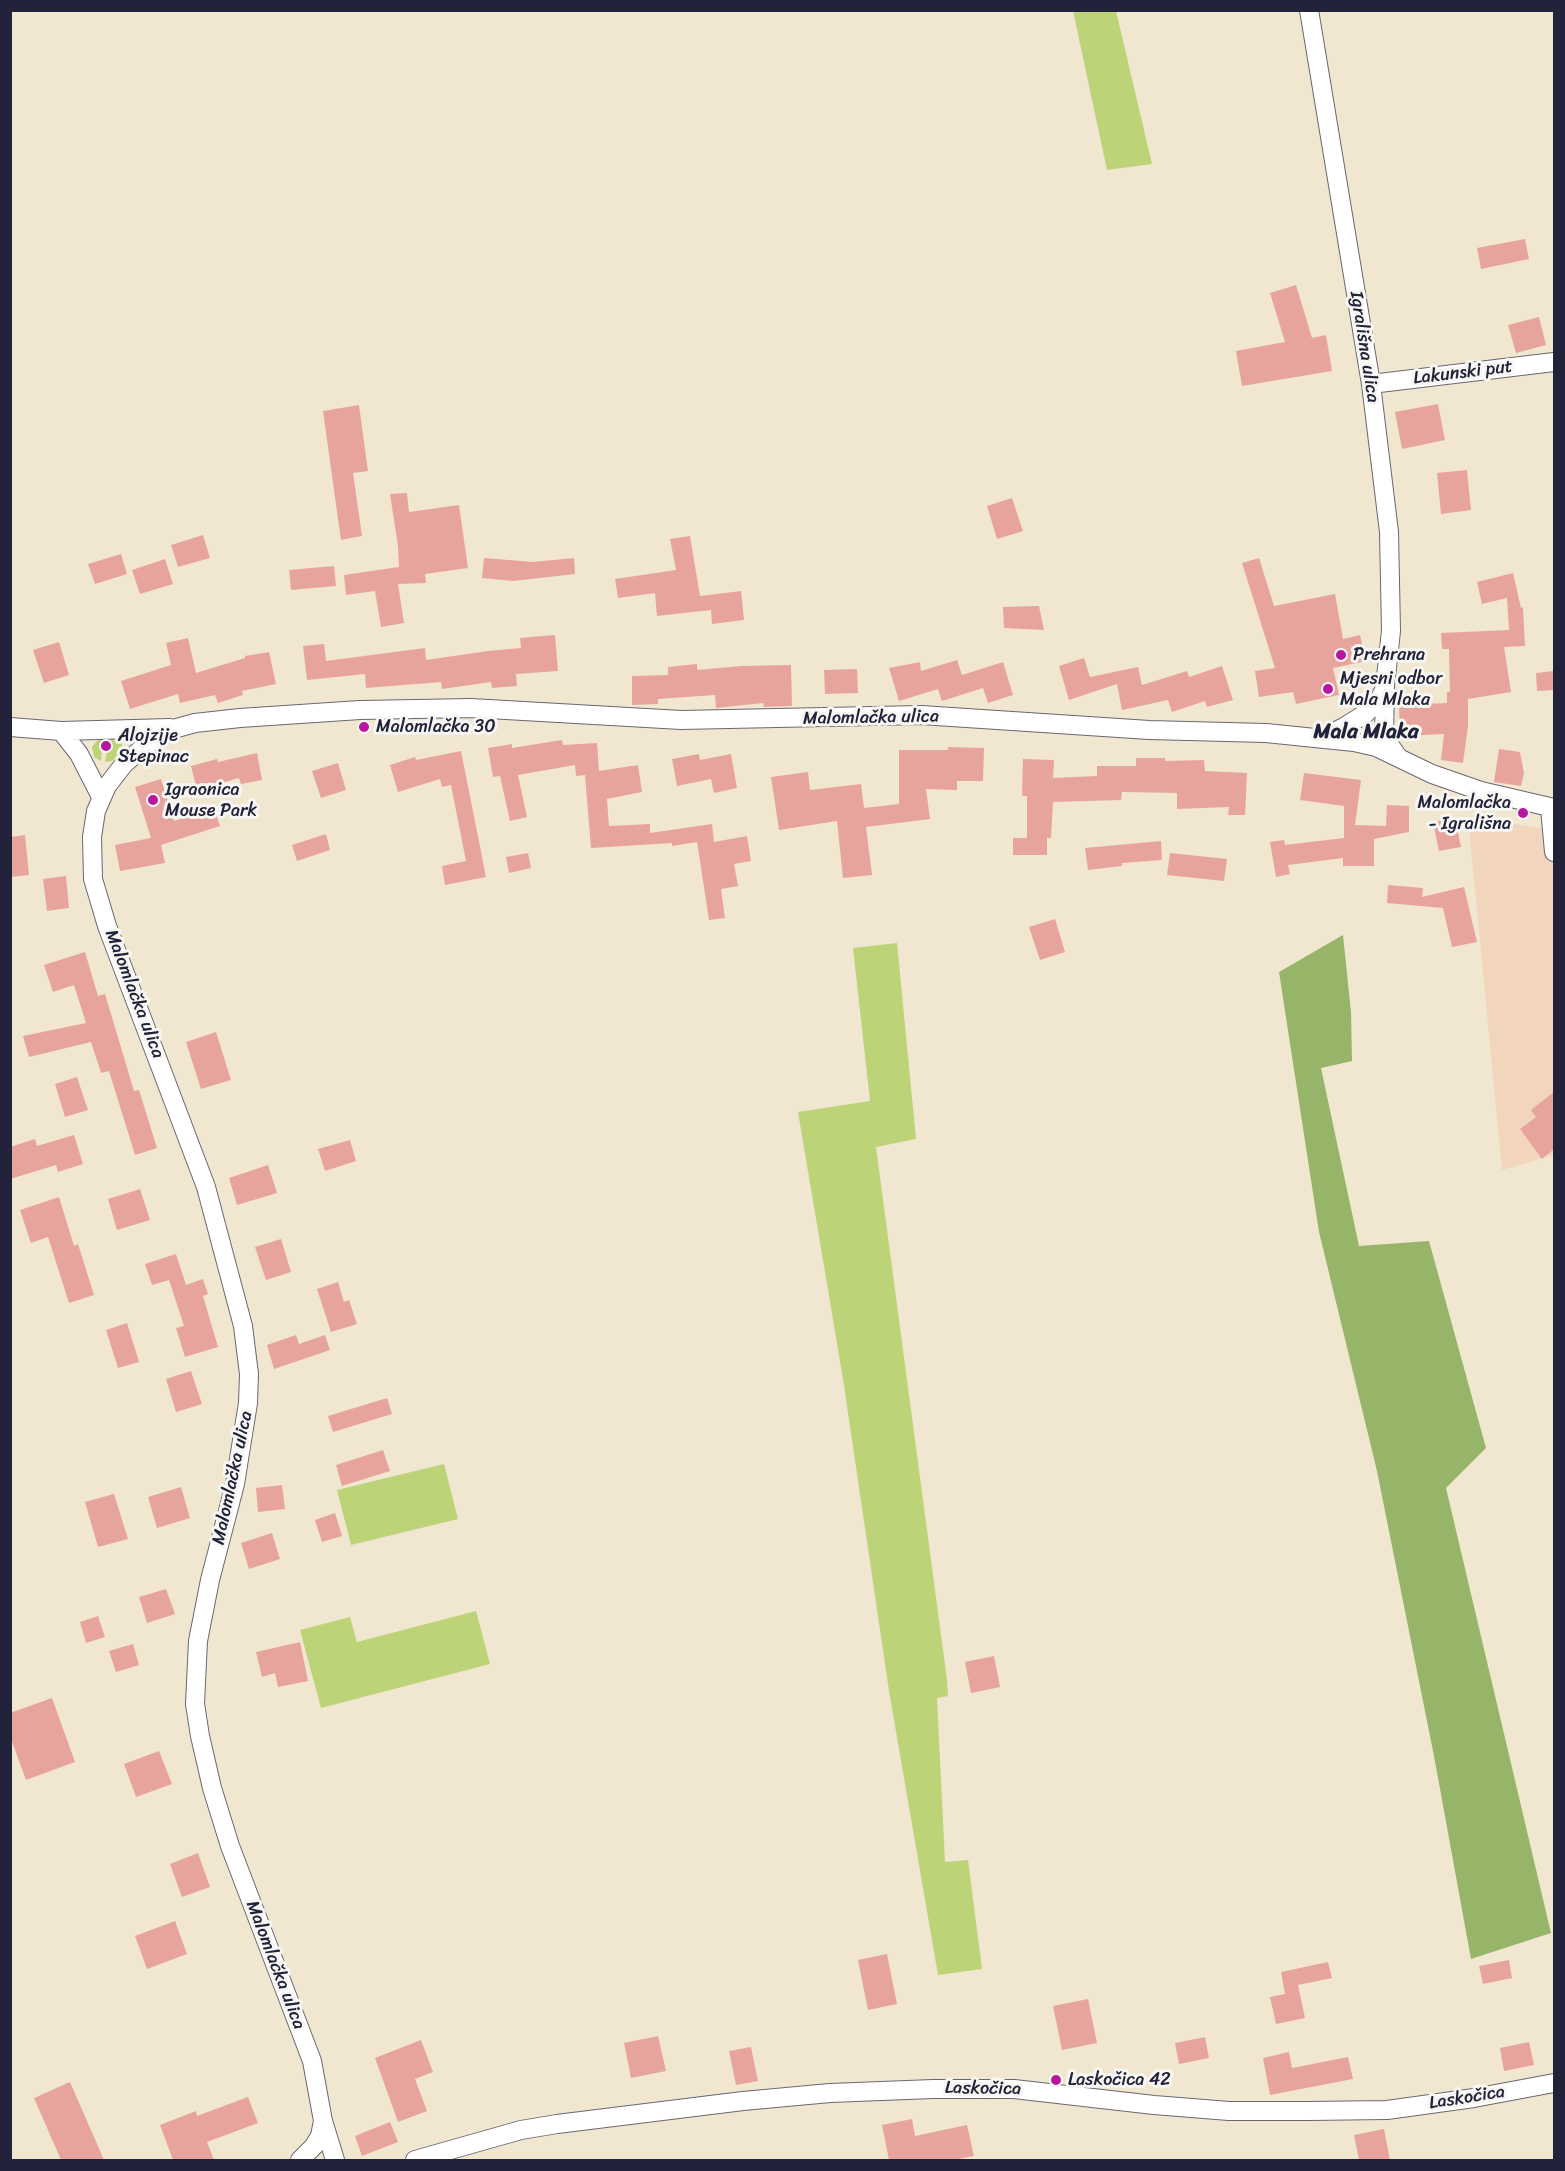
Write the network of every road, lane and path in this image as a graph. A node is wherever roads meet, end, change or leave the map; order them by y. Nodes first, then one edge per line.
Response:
1 (1309, 10) edge
2 (1554, 362) edge
3 (1371, 384) junction
4 (1385, 686) junction
5 (10, 727) edge
6 (177, 728) junction
7 (61, 731) junction
8 (1322, 738) junction
9 (1398, 758) junction
10 (101, 797) junction
11 (1552, 808) edge
12 (1554, 852) edge
13 (1554, 2083) edge
14 (323, 2121) junction
15 (300, 2160) edge
16 (335, 2160) edge
17 (415, 2160) edge

1 - 3 street, Igrališna ulica
2 - 3 street, Lakunski put
3 - 4 street, Igrališna ulica
4 - 8 street, Igrališna ulica
4 - 9 street, Igrališna ulica
5 - 7 street, Malomlačka ulica
6 - 7 street, Malomlačka ulica
6 - 8 street, Malomlačka ulica
6 - 10 street, Malomlačka ulica
7 - 10 street
8 - 9 street, Malomlačka ulica
9 - 11 street, Malomlačka ulica
10 - 14 street, Malomlačka ulica
11 - 12 street
13 - 17 street, Laskočica
14 - 15 street
14 - 16 street, Malomlačka ulica

